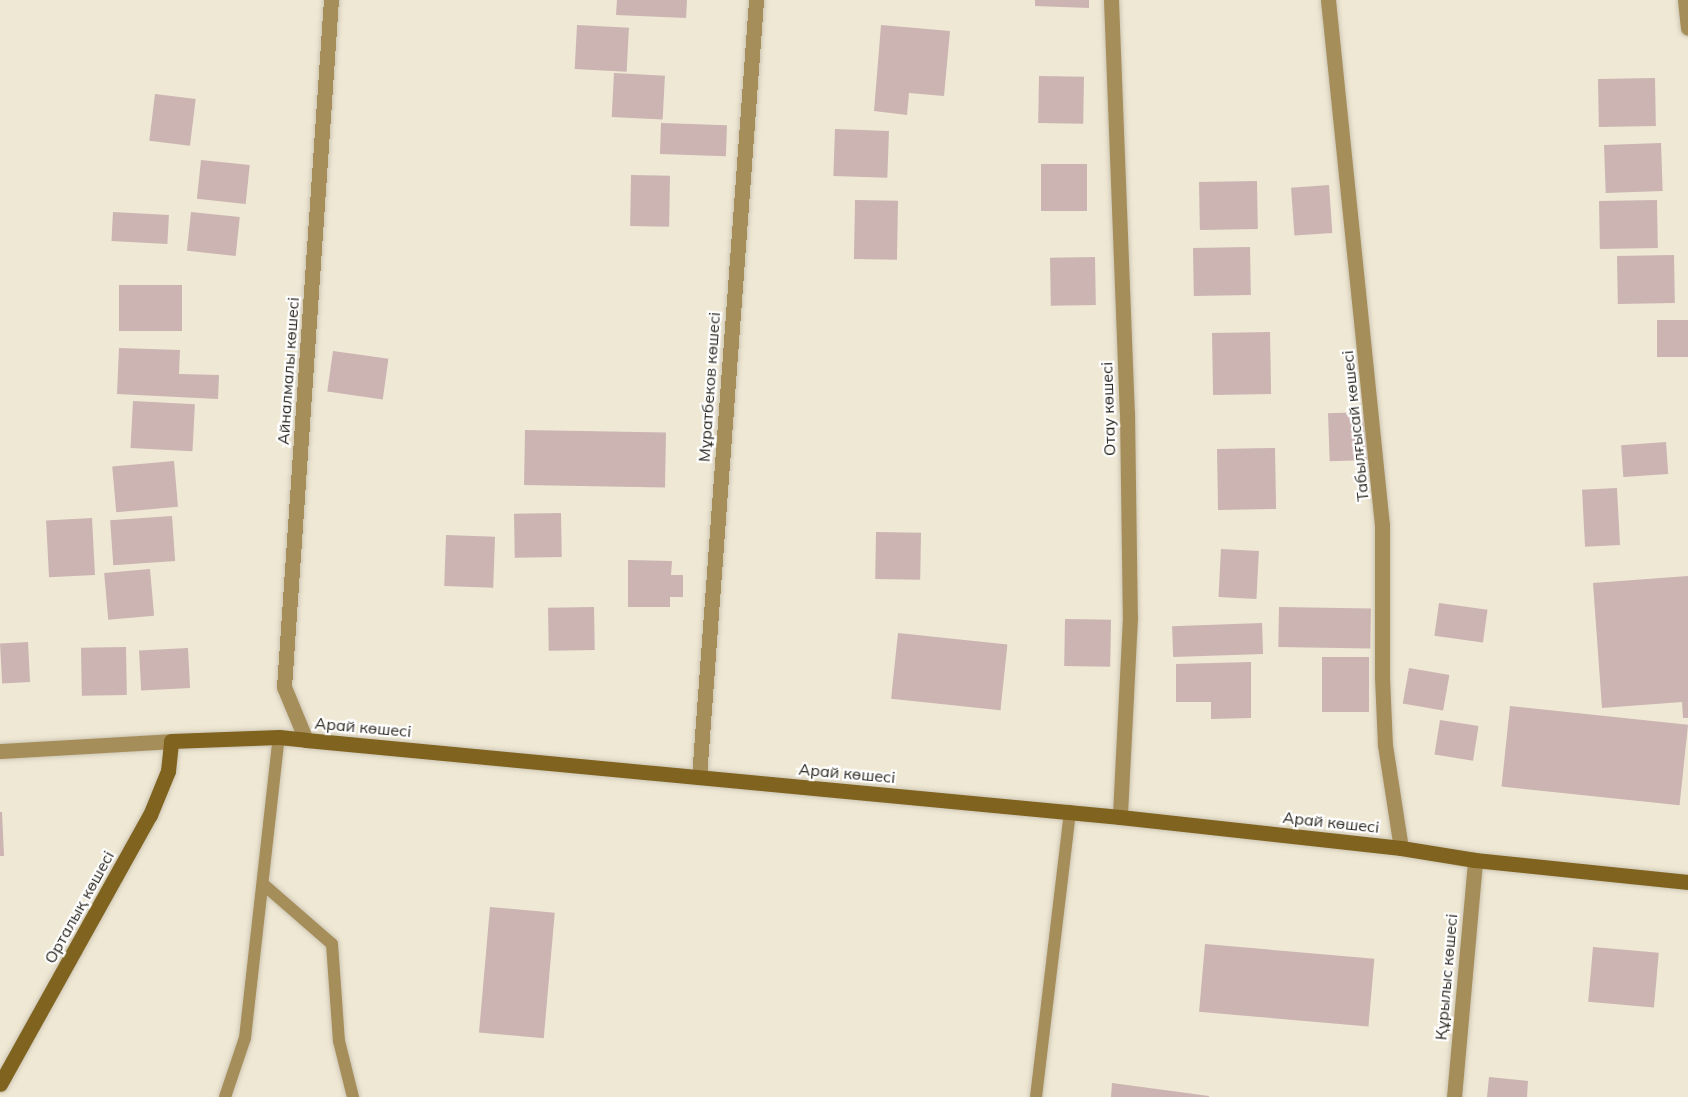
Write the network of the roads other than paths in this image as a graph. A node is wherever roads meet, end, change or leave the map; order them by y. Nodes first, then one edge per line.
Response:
1 (331, 0) edge
2 (756, 0) edge
3 (1111, 0) edge
4 (1328, 0) edge
5 (1685, 0) edge
6 (1688, 28) edge
7 (279, 737) junction
8 (306, 740) junction
9 (171, 741) junction
10 (0, 751) edge
11 (699, 777) junction
12 (1070, 811) junction
13 (1120, 817) junction
14 (1401, 848) junction
15 (1475, 860) junction
16 (1688, 882) edge
17 (263, 884) junction
18 (0, 1084) edge
19 (225, 1097) edge
20 (353, 1097) edge
21 (1035, 1097) edge
22 (1454, 1097) edge

1 - 8 street, Айналмалы көшесі
2 - 11 street, Мұратбеков көшесі
3 - 13 street, Отау көшесі
4 - 14 street, Табылғысай көшесі
5 - 6 street
7 - 8 main road, Арай көшесі
7 - 9 main road, Арай көшесі
7 - 17 lane
8 - 11 main road, Арай көшесі
9 - 10 street, Арай көшесі
9 - 18 main road, Орталық көшесі
11 - 12 main road, Арай көшесі
12 - 13 main road, Арай көшесі
12 - 21 lane
13 - 14 main road, Арай көшесі
14 - 15 main road, Арай көшесі
15 - 16 main road, Арай көшесі
15 - 22 street, Құрылыс көшесі
17 - 19 lane
17 - 20 lane

